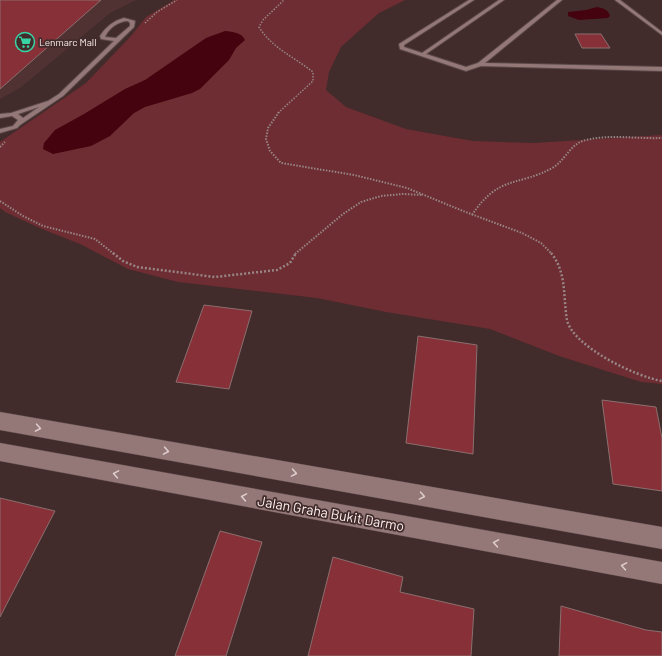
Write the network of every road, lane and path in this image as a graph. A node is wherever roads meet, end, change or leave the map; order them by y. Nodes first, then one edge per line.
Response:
1 (284, 0) edge
2 (472, 0) edge
3 (502, 0) edge
4 (560, 0) edge
5 (617, 0) edge
6 (662, 34) edge
7 (118, 40) junction
8 (422, 55) junction
9 (480, 64) junction
10 (662, 70) edge
11 (51, 102) junction
12 (11, 114) junction
13 (0, 116) edge
14 (20, 123) junction
15 (0, 131) edge
16 (662, 138) edge
17 (427, 196) junction
18 (0, 201) edge
19 (472, 215) junction
20 (662, 381) edge
21 (0, 421) edge
22 (0, 452) edge
23 (662, 538) edge
24 (662, 573) edge

1 - 17 path
2 - 8 lane
3 - 8 lane
4 - 9 lane
5 - 6 lane
7 - 7 lane
7 - 11 lane
8 - 9 lane
9 - 10 lane
11 - 12 lane
11 - 14 lane
12 - 13 lane
12 - 14 lane
14 - 15 lane
16 - 19 path
17 - 18 path
17 - 19 path
19 - 20 path
21 -> 23 street
24 -> 22 street, Jalan Graha Bukit Darmo

